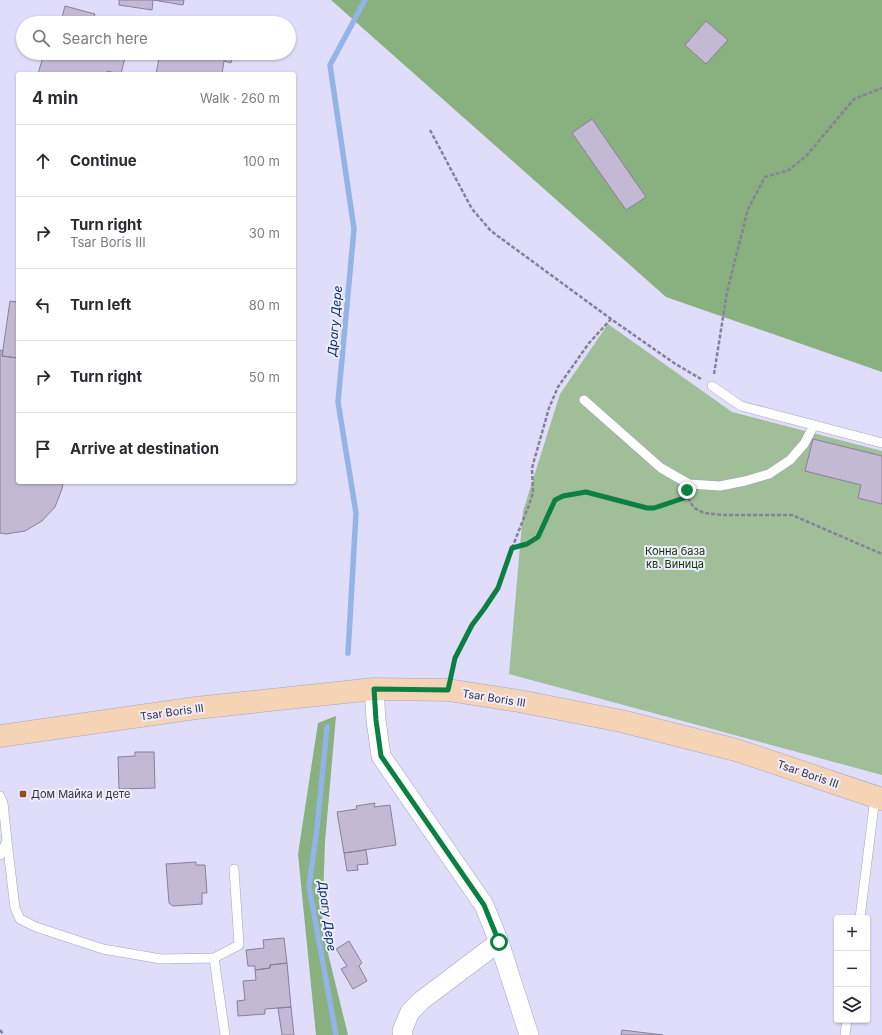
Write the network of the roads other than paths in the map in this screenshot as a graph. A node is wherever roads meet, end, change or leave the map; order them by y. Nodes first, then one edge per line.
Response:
1 (712, 386) road end
2 (584, 400) dead end
3 (814, 425) junction
4 (882, 442) edge
5 (374, 689) junction
6 (0, 736) edge
7 (0, 796) edge
8 (879, 798) edge
9 (7, 841) junction
10 (0, 855) edge
11 (234, 869) dead end
12 (860, 915) edge
13 (499, 942) junction
14 (214, 958) junction
15 (847, 1023) edge
16 (225, 1035) edge
17 (403, 1035) edge
18 (529, 1035) edge
19 (845, 1035) edge

1 - 3 lane
2 - 3 lane
3 - 4 lane
5 - 6 street, Tsar Boris III
5 - 8 street, Tsar Boris III
5 - 13 street
7 - 9 lane
8 - 12 lane
9 - 10 lane
9 - 14 lane
11 - 14 lane
13 - 17 street
13 - 18 street
14 - 16 lane
15 - 19 lane

